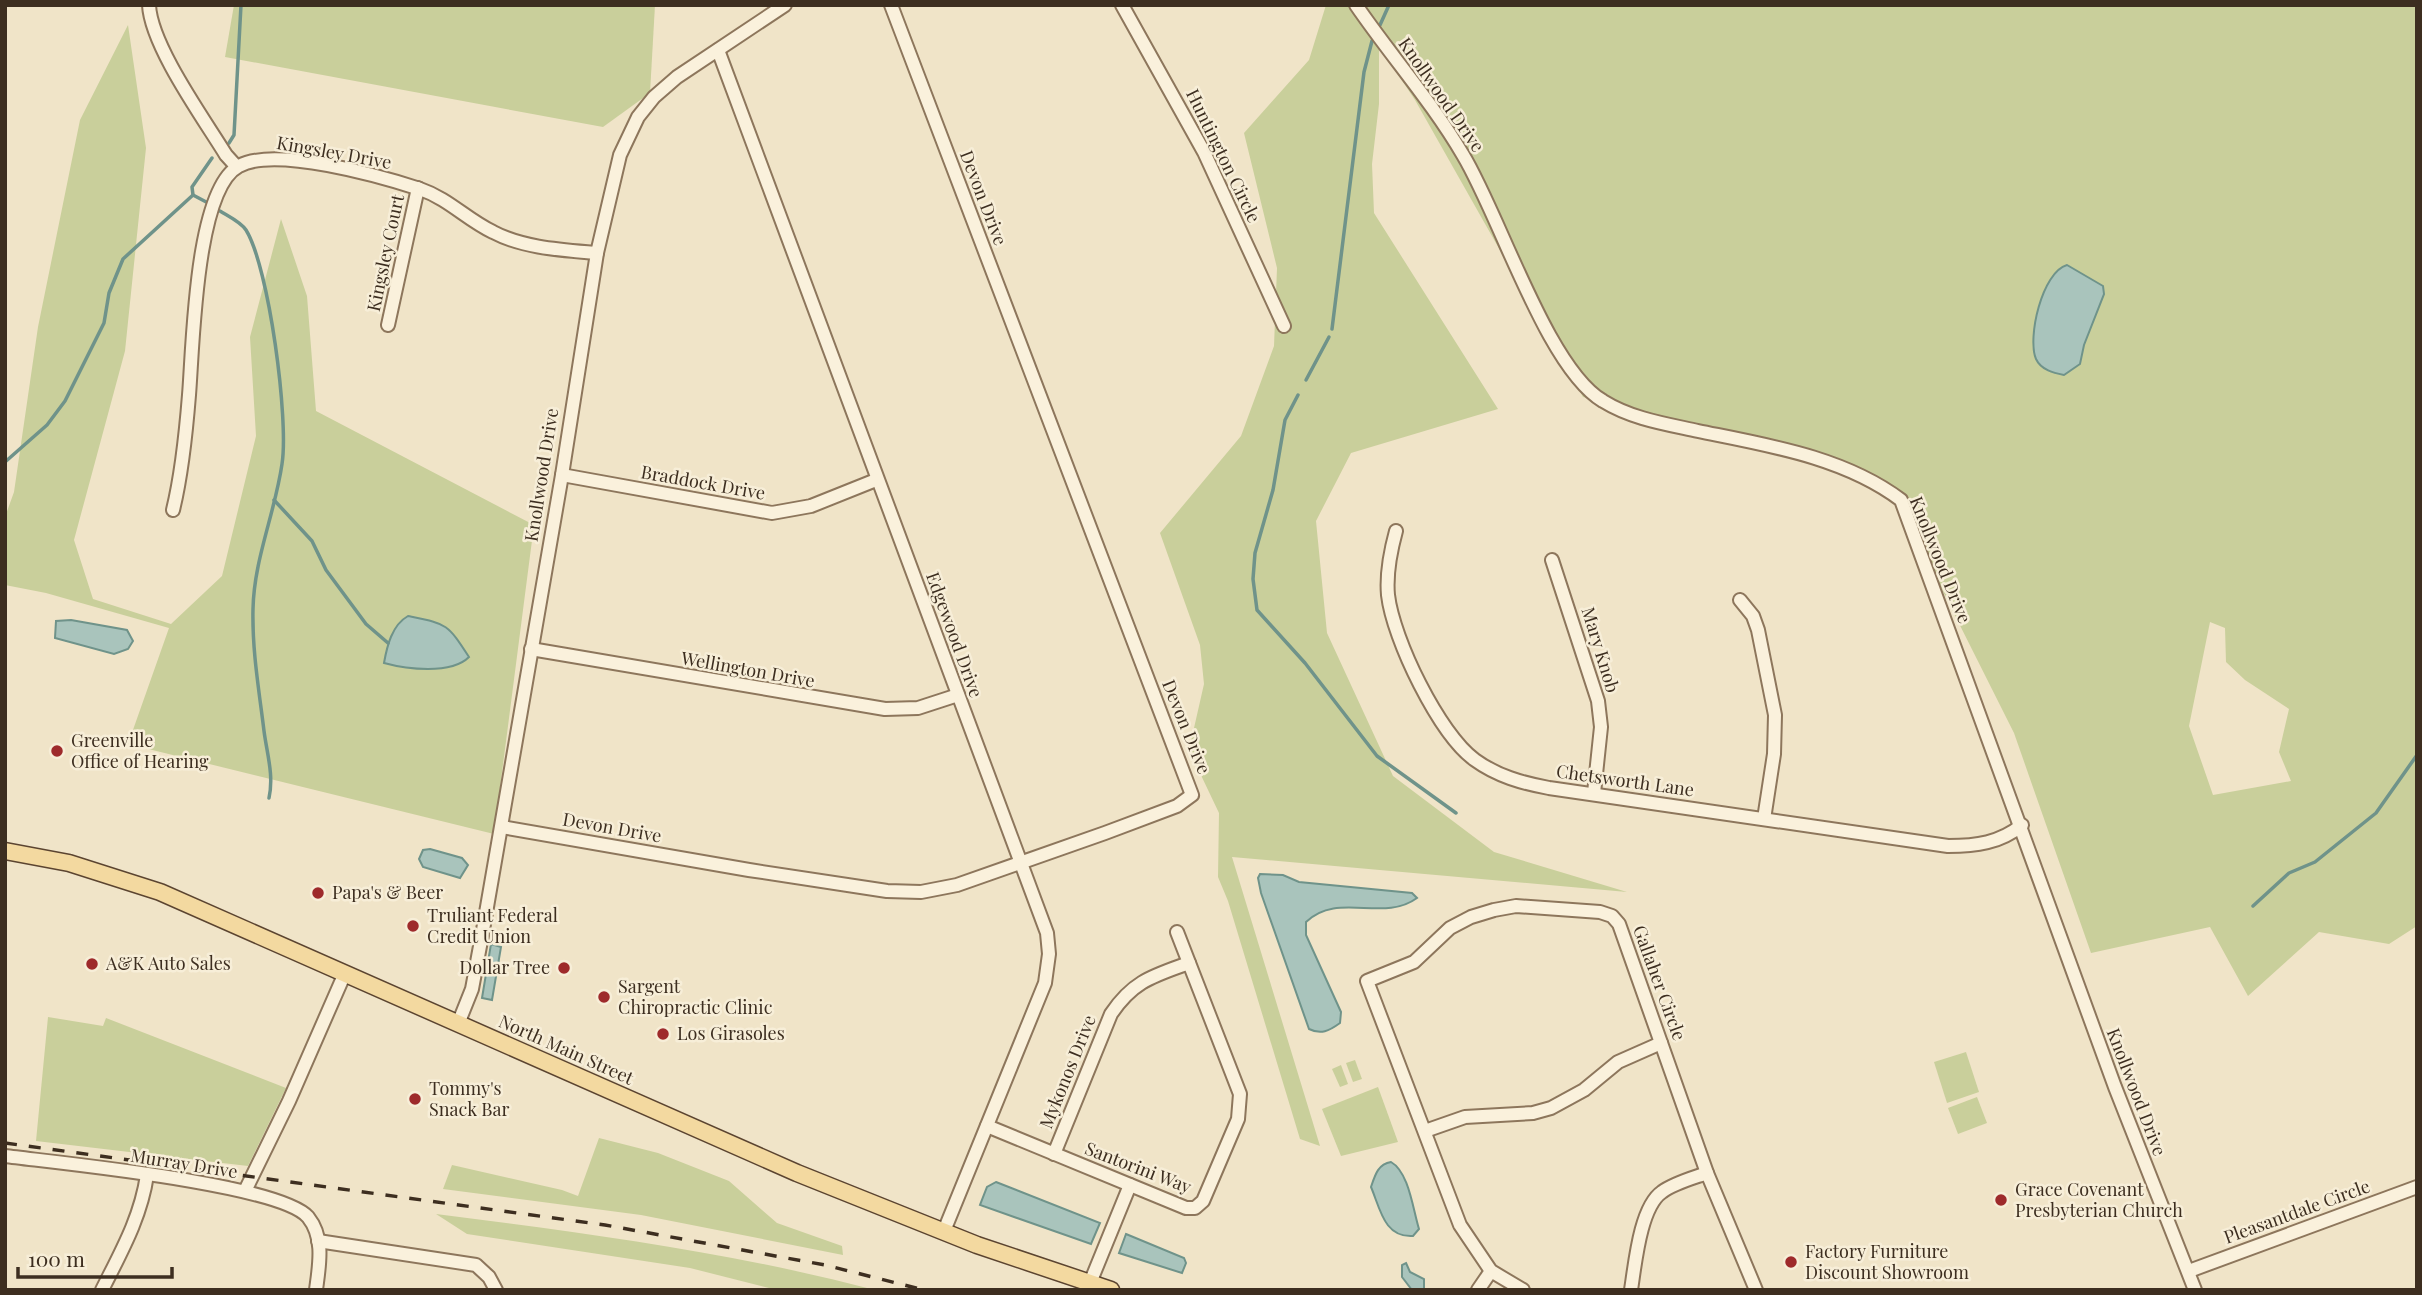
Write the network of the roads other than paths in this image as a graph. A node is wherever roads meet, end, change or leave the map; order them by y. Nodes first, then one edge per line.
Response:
1 (149, 5) edge
2 (785, 5) edge
3 (891, 5) edge
4 (1122, 5) edge
5 (1356, 5) edge
6 (718, 50) junction
7 (236, 166) junction
8 (418, 188) junction
9 (597, 253) junction
10 (388, 325) dead end
11 (1284, 326) dead end
12 (562, 475) junction
13 (876, 480) junction
14 (173, 510) dead end
15 (1396, 531) dead end
16 (1552, 560) dead end
17 (1740, 600) dead end
18 (531, 649) junction
19 (958, 695) junction
20 (1594, 793) junction
21 (1764, 819) junction
22 (2022, 825) junction
23 (502, 827) junction
24 (5, 851) edge
25 (1022, 862) junction
26 (1177, 932) dead end
27 (1189, 963) junction
28 (345, 973) junction
29 (458, 1024) junction
30 (1661, 1043) junction
31 (987, 1126) junction
32 (1425, 1131) junction
33 (1054, 1154) junction
34 (5, 1156) edge
35 (1707, 1173) junction
36 (147, 1175) junction
37 (1130, 1185) junction
38 (2417, 1187) edge
39 (245, 1191) junction
40 (944, 1231) junction
41 (318, 1241) junction
42 (1491, 1270) junction
43 (2189, 1271) junction
44 (1090, 1283) junction
45 (102, 1290) edge
46 (316, 1290) edge
47 (496, 1290) edge
48 (1111, 1290) edge
49 (1478, 1290) edge
50 (1523, 1290) edge
51 (1632, 1290) edge
52 (1756, 1290) edge
53 (2195, 1290) edge

1 - 7 street
2 - 6 street, Knollwood Drive
3 - 25 street, Devon Drive
4 - 11 street, Huntington Circle
5 - 22 street, Knollwood Drive
6 - 9 street, Knollwood Drive
6 - 13 street, Edgewood Drive
7 - 8 street, Kingsley Drive
7 - 14 street
8 - 9 street, Kingsley Drive
8 - 10 street, Kingsley Court
9 - 12 street, Knollwood Drive
12 - 13 street, Braddock Drive
12 - 18 street, Knollwood Drive
13 - 19 street, Edgewood Drive
15 - 20 street, Chetsworth Lane
16 - 20 street, Mary Knob
17 - 21 street
18 - 19 street, Wellington Drive
18 - 23 street, Knollwood Drive
19 - 25 street, Edgewood Drive
20 - 21 street, Chetsworth Lane
21 - 22 street, Chetsworth Lane
22 - 43 street, Knollwood Drive
23 - 25 street, Devon Drive
23 - 29 street, Knollwood Drive
24 - 28 main road, North Main Street
25 - 31 street, Edgewood Drive
26 - 27 street, Santorini Way
27 - 33 street, Mykonos Drive
27 - 37 street, Santorini Way
28 - 29 main road, North Main Street
28 - 39 street, Murray Drive
29 - 40 main road, North Main Street
30 - 32 street
30 - 32 street, Gallaher Circle
30 - 35 street, Gallaher Circle
31 - 33 street, Santorini Way
31 - 40 street, Edgewood Drive
32 - 42 street, Gallaher Circle
33 - 37 street, Santorini Way
34 - 36 street, Murray Drive
35 - 51 street
35 - 52 street, Gallaher Circle
36 - 39 street, Murray Drive
36 - 45 street
37 - 44 street
38 - 43 street, Pleasantdale Circle
39 - 41 street
40 - 44 main road, North Main Street
41 - 46 street
41 - 47 street
42 - 49 street
42 - 50 street, Gallaher Circle
43 - 53 street, Knollwood Drive
44 - 48 main road, North Main Street

